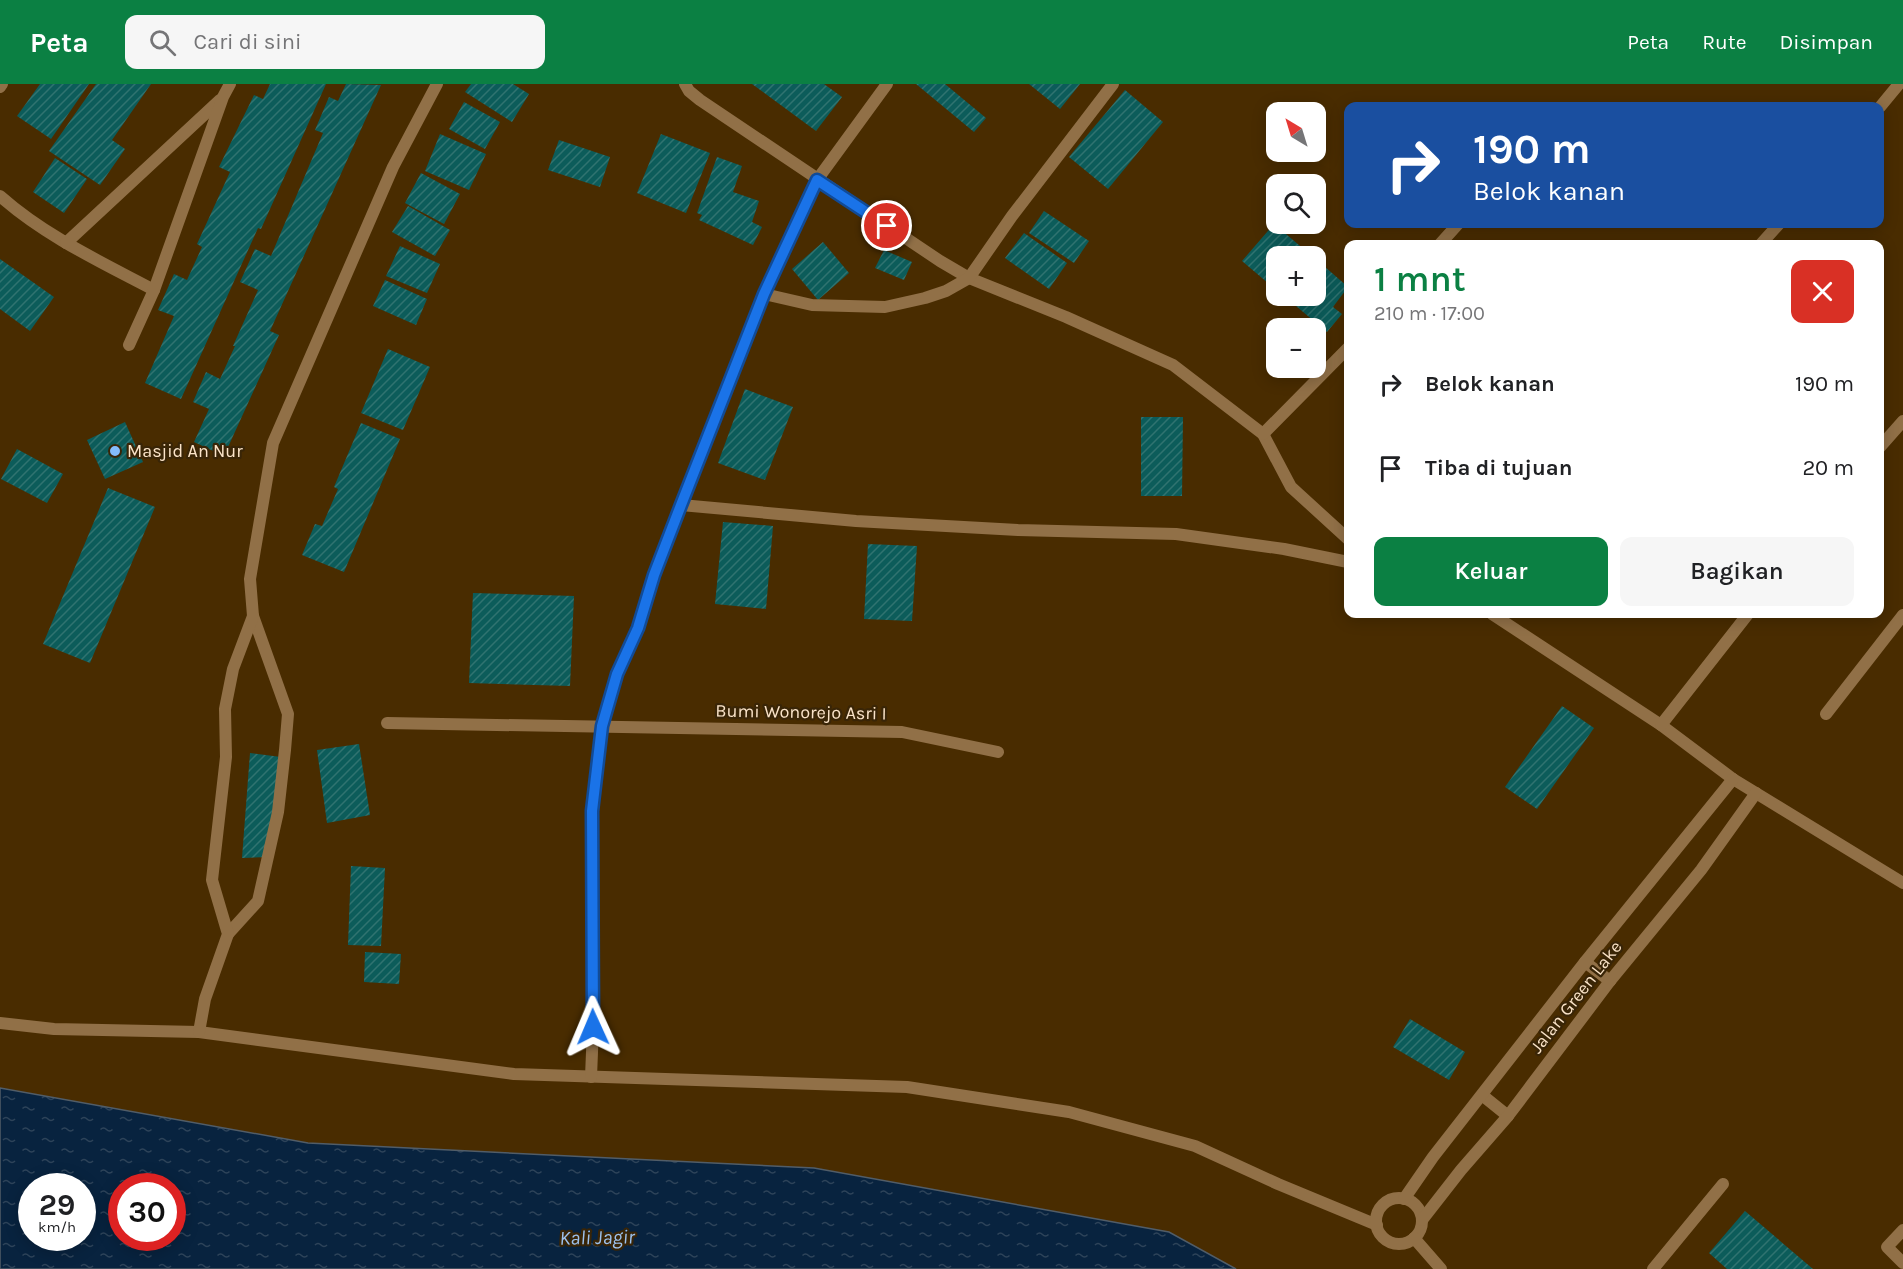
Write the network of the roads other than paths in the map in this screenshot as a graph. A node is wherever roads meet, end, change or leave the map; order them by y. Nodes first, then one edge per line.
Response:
1 (230, 84) edge
2 (437, 84) edge
3 (686, 84) edge
4 (886, 84) edge
5 (1113, 84) edge
6 (1899, 84) edge
7 (223, 97) junction
8 (1884, 102) edge
9 (817, 180) junction
10 (0, 196) edge
11 (1454, 228) edge
12 (1775, 228) edge
13 (1444, 240) edge
14 (1765, 240) edge
15 (66, 243) junction
16 (969, 278) junction
17 (154, 290) junction
18 (764, 294) junction
19 (129, 345) dead end
20 (1344, 352) edge
21 (1903, 421) edge
22 (1263, 434) junction
23 (1884, 442) edge
24 (681, 505) junction
25 (1344, 535) edge
26 (1344, 561) edge
27 (1903, 615) edge
28 (253, 616) junction
29 (1498, 618) edge
30 (1745, 618) edge
31 (1826, 714) dead end
32 (387, 723) dead end
33 (1661, 725) junction
34 (602, 726) junction
35 (998, 752) dead end
36 (1733, 779) junction
37 (1756, 793) junction
38 (1902, 880) edge
39 (228, 934) junction
40 (1585, 962) junction
41 (1610, 981) junction
42 (0, 1023) edge
43 (199, 1032) junction
44 (591, 1077) junction
45 (1482, 1095) junction
46 (1508, 1116) junction
47 (1723, 1184) dead end
48 (1404, 1198) junction
49 (1422, 1220) junction
50 (1377, 1225) junction
51 (1903, 1230) edge
52 (1414, 1238) junction
53 (1903, 1263) edge
54 (1441, 1269) edge
55 (1653, 1269) edge

1 - 7 street
2 - 28 street
3 - 9 street
4 - 9 street
5 - 16 street
6 - 8 street
7 - 15 street
7 - 17 street
9 - 16 street
9 - 18 street
10 - 15 street
11 - 13 street
12 - 14 street
15 - 17 street
16 - 18 street
16 - 22 street
17 - 19 street
18 - 24 street
20 - 22 street
21 - 23 street
22 - 25 street
24 - 26 street
24 - 34 street
27 - 31 street
28 - 39 street
28 - 39 street
29 - 33 street
30 - 33 street
32 - 34 street, Bumi Wonorejo Asri I
33 - 36 street
34 - 35 street, Bumi Wonorejo Asri I
34 - 44 street
36 - 37 street
36 - 40 street, Jalan Green Lake
37 - 38 street
37 - 41 street, Jalan Green Lake
39 - 43 street
40 - 41 street
40 - 45 street, Jalan Green Lake
41 - 46 street, Jalan Green Lake
42 - 43 street
43 - 44 street
44 - 50 street
45 - 46 street
45 - 48 street, Jalan Green Lake
46 - 49 street, Jalan Green Lake
47 - 55 street
48 - 49 street
48 - 50 street
49 - 52 street
50 - 52 street
51 - 53 street
52 - 54 street

